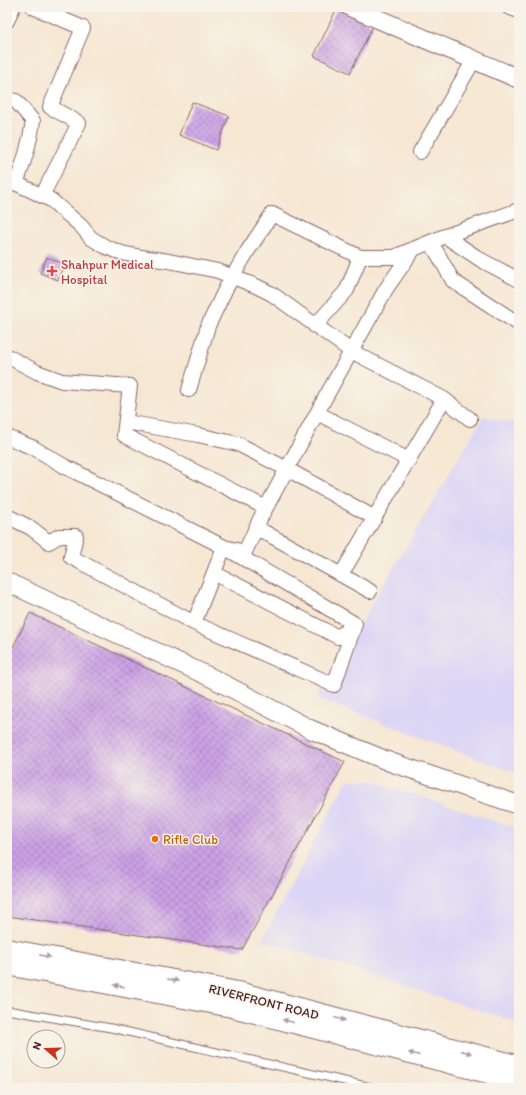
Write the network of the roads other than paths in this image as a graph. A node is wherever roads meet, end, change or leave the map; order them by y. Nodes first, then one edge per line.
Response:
1 (13, 7) edge
2 (33, 7) edge
3 (350, 7) edge
4 (508, 7) edge
5 (519, 12) edge
6 (7, 21) edge
7 (474, 60) junction
8 (519, 79) edge
9 (7, 99) edge
10 (420, 152) dead end
11 (12, 181) edge
12 (42, 196) junction
13 (519, 210) edge
14 (445, 236) junction
15 (431, 242) junction
16 (413, 250) junction
17 (360, 257) junction
18 (233, 276) junction
19 (519, 280) edge
20 (519, 324) edge
21 (315, 326) junction
22 (351, 351) junction
23 (7, 356) edge
24 (189, 390) dead end
25 (444, 398) junction
26 (317, 413) junction
27 (470, 419) dead end
28 (126, 422) junction
29 (7, 437) edge
30 (409, 460) junction
31 (287, 469) junction
32 (266, 508) junction
33 (7, 516) edge
34 (375, 518) junction
35 (256, 528) junction
36 (224, 548) junction
37 (214, 573) junction
38 (341, 575) junction
39 (7, 582) edge
40 (370, 591) dead end
41 (194, 622) junction
42 (355, 624) junction
43 (519, 806) edge
44 (7, 949) edge
45 (7, 965) edge
46 (7, 1010) edge
47 (519, 1066) edge
48 (519, 1081) edge
49 (375, 1088) edge

1 - 6 street
2 - 12 street
3 - 7 street
4 - 5 street
7 - 8 street
7 - 10 street
9 - 11 street
11 - 12 street
12 - 18 street
13 - 14 street
14 - 15 street
14 - 19 street
15 - 16 street
15 - 20 street
16 - 17 street
16 - 22 street
17 - 18 street
17 - 21 street
18 - 21 street
18 - 24 street
21 - 22 street
22 - 25 street
22 - 26 street
23 - 28 street
25 - 27 street
25 - 30 street
26 - 30 street
26 - 31 street
28 - 31 street
28 - 32 street
29 - 36 street
30 - 34 street
31 - 32 street
31 - 34 street
32 - 35 street
33 - 41 street
34 - 38 street
35 - 36 street
35 - 38 street
36 - 37 street
36 - 42 street
37 - 41 street
37 - 42 street
38 - 40 street
39 - 43 street
41 - 42 street
44 -> 47 main road, RIVERFRONT ROAD
48 -> 45 main road, RIVERFRONT ROAD
46 - 49 lane

